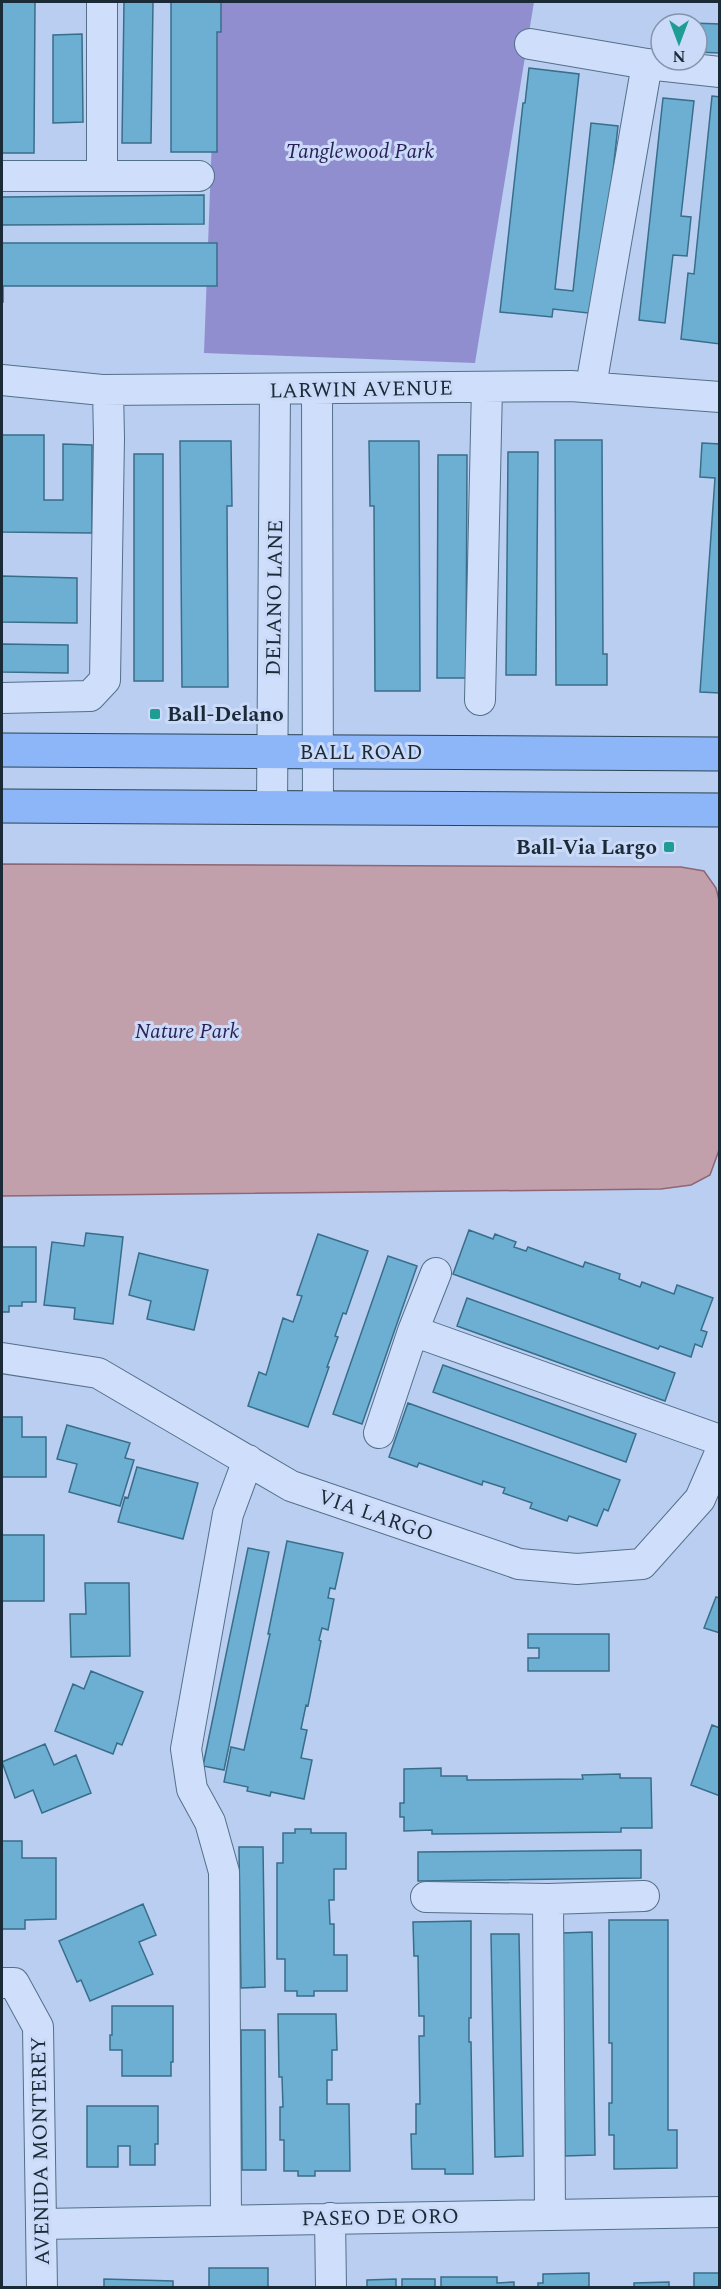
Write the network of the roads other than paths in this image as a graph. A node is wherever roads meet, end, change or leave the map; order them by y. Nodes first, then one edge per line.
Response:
1 (102, 2) edge
2 (530, 44) dead end
3 (647, 64) junction
4 (720, 72) edge
5 (2, 176) edge
6 (102, 176) junction
7 (199, 176) dead end
8 (2, 380) edge
9 (591, 386) junction
10 (487, 387) junction
11 (108, 390) junction
12 (275, 390) junction
13 (317, 390) junction
14 (720, 398) edge
15 (2, 698) edge
16 (480, 700) dead end
17 (2, 750) edge
18 (272, 751) junction
19 (319, 751) junction
20 (720, 754) edge
21 (2, 806) edge
22 (272, 807) junction
23 (318, 807) junction
24 (720, 810) edge
25 (436, 1273) dead end
26 (413, 1331) junction
27 (2, 1358) edge
28 (379, 1433) dead end
29 (720, 1440) edge
30 (720, 1453) edge
31 (248, 1460) junction
32 (644, 1896) dead end
33 (426, 1897) dead end
34 (548, 1899) junction
35 (8, 1983) edge
36 (720, 2212) edge
37 (550, 2214) junction
38 (330, 2218) junction
39 (226, 2220) junction
40 (41, 2224) junction
41 (42, 2288) edge
42 (331, 2288) edge

1 - 6 street
2 - 3 street
3 - 4 street
3 - 9 street
5 - 6 street
6 - 7 street
8 - 11 street, LARWIN AVENUE
9 - 10 street, LARWIN AVENUE
9 - 14 street, LARWIN AVENUE
10 - 13 street, LARWIN AVENUE
10 - 16 street
11 - 12 street, LARWIN AVENUE
11 - 15 street
12 - 13 street, LARWIN AVENUE
12 - 18 street, DELANO LANE
13 - 19 street, DELANO LANE
17 - 18 main road, BALL ROAD
18 - 19 main road, BALL ROAD
18 - 22 street, DELANO LANE
19 - 20 main road, BALL ROAD
19 - 23 street, DELANO LANE
21 - 22 main road
22 - 23 main road
23 - 24 main road
25 - 26 street
26 - 28 street
26 - 29 street
27 - 31 street, VIA LARGO
30 - 31 street, VIA LARGO
31 - 39 street
32 - 34 street
33 - 34 street
34 - 37 street
35 - 40 street, AVENIDA MONTEREY
36 - 37 street, PASEO DE ORO
37 - 38 street, PASEO DE ORO
38 - 39 street, PASEO DE ORO
38 - 42 street
39 - 40 street, PASEO DE ORO
40 - 41 street, AVENIDA MONTEREY

